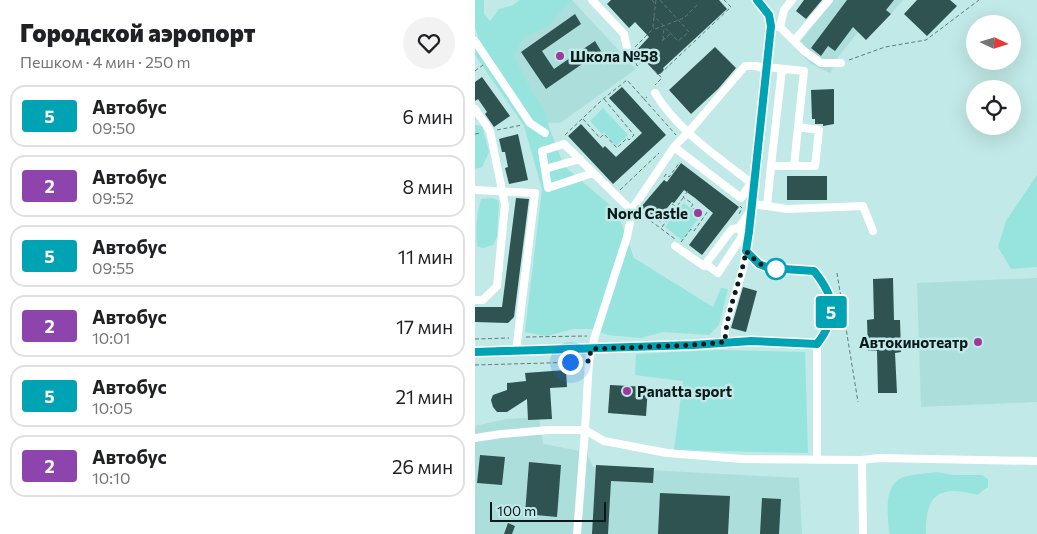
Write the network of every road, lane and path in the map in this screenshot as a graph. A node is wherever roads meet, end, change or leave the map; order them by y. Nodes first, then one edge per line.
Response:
1 (592, 0) edge
2 (652, 0) edge
3 (656, 0) edge
4 (660, 0) edge
5 (724, 0) edge
6 (757, 0) edge
7 (792, 0) edge
8 (829, 0) edge
9 (979, 0) edge
10 (656, 4) junction
11 (699, 4) dead end
12 (654, 16) junction
13 (678, 20) junction
14 (664, 26) junction
15 (771, 26) junction
16 (780, 27) junction
17 (654, 28) junction
18 (671, 33) junction
19 (475, 41) edge
20 (794, 41) junction
21 (630, 52) joint
22 (841, 63) joint
23 (766, 68) junction
24 (782, 69) junction
25 (651, 92) junction
26 (603, 98) junction
27 (644, 99) junction
28 (475, 109) edge
29 (582, 118) junction
30 (531, 124) junction
31 (798, 127) junction
32 (490, 131) junction
33 (687, 132) junction
34 (545, 133) dead end
35 (475, 134) edge
36 (565, 135) dead end
37 (677, 137) dead end
38 (674, 147) junction
39 (661, 152) dead end
40 (683, 158) dead end
41 (580, 159) junction
42 (681, 161) dead end
43 (771, 166) junction
44 (794, 166) junction
45 (545, 170) junction
46 (593, 173) junction
47 (475, 189) edge
48 (688, 191) dead end
49 (502, 192) junction
50 (619, 192) dead end
51 (684, 198) junction
52 (738, 200) junction
53 (672, 204) dead end
54 (752, 204) junction
55 (767, 206) junction
56 (633, 208) junction
57 (677, 208) junction
58 (708, 211) dead end
59 (704, 217) junction
60 (742, 217) dead end
61 (661, 228) junction
62 (739, 228) junction
63 (873, 231) dead end
64 (675, 246) dead end
65 (746, 251) junction
66 (706, 264) junction
67 (837, 274) dead end
68 (475, 300) edge
69 (595, 336) junction
70 (518, 338) junction
71 (475, 339) edge
72 (725, 342) junction
73 (817, 344) junction
74 (591, 349) junction
75 (517, 351) junction
76 (475, 352) edge
77 (589, 361) junction
78 (475, 365) edge
79 (858, 402) dead end
80 (585, 430) junction
81 (475, 438) edge
82 (817, 460) junction
83 (862, 460) junction
84 (1037, 461) edge
85 (577, 534) edge
86 (863, 534) edge

1 - 21 street
2 - 10 path
3 - 10 path
4 - 13 path
5 - 25 path
6 - 15 street
7 - 16 street
8 - 20 street
9 - 22 path
10 - 12 path
11 - 13 path
12 - 14 path
12 - 17 path
13 - 14 path
13 - 18 path
14 - 17 path
14 - 18 path
14 - 18 path
15 - 16 street
15 - 23 street
16 - 20 street
17 - 21 path
19 - 30 street
20 - 22 street
23 - 24 street
23 - 33 street
23 - 54 street
24 - 31 street
24 - 43 street
25 - 27 path
25 - 33 street
26 - 27 path
26 - 29 path
26 - 29 path
27 - 37 path
28 - 32 street
29 - 36 path
30 - 32 path
30 - 34 street
31 - 44 street
31 - 44 street
32 - 35 path
32 - 49 street
33 - 38 street
33 - 52 street
38 - 52 street
38 - 56 street
39 - 50 path
40 - 42 path
41 - 45 street
41 - 45 street
41 - 46 street
43 - 44 street
43 - 55 street
45 - 46 street
46 - 56 street
47 - 49 street
48 - 51 path
49 - 68 street
49 - 70 street
51 - 57 path
51 - 59 path
52 - 60 path
52 - 62 street
53 - 57 path
54 - 55 street
54 - 65 street
55 - 63 street
56 - 61 path
56 - 69 street
57 - 61 path
58 - 59 path
59 - 61 path
62 - 66 street
62 - 66 street
64 - 66 street
65 - 72 street
65 - 73 street
67 - 79 path
69 - 70 path
69 - 74 street
70 - 71 path
70 - 75 street
72 - 73 street
72 - 74 street
73 - 82 street
74 - 75 street
74 - 77 street
75 - 76 street
77 - 78 path
77 - 80 street
80 - 81 street
80 - 82 street
80 - 85 street
82 - 83 street
83 - 84 street
83 - 86 street

